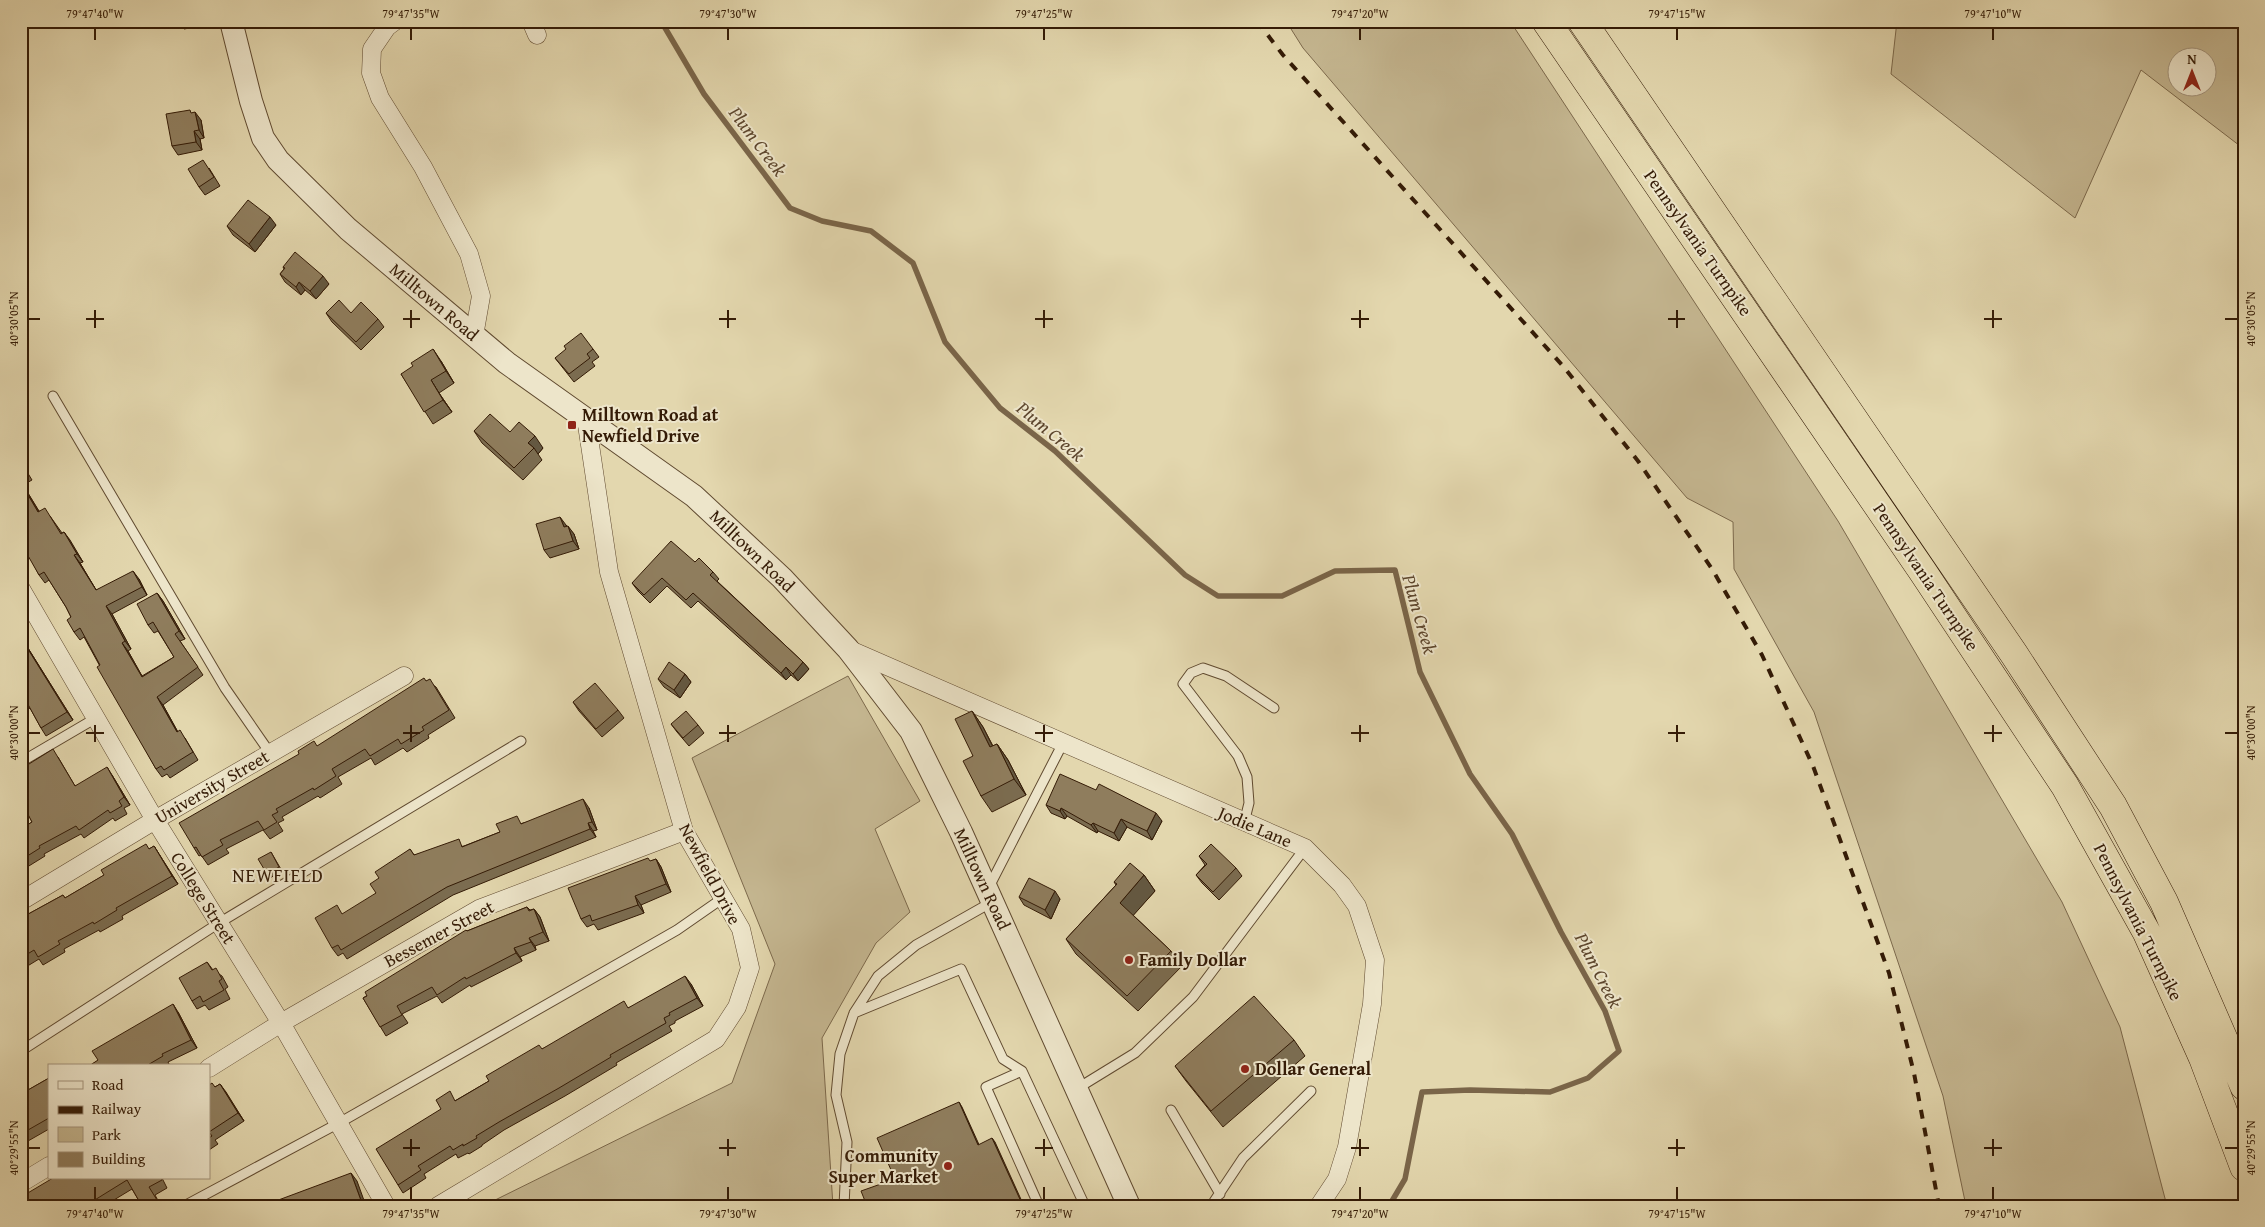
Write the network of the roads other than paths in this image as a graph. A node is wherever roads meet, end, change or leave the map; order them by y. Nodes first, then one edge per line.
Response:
1 (231, 21) edge
2 (1546, 21) edge
3 (1582, 21) edge
4 (387, 23) edge
5 (474, 336) junction
6 (53, 396) dead end
7 (586, 418) junction
8 (21, 589) edge
9 (848, 649) junction
10 (404, 676) dead end
11 (1274, 708) dead end
12 (96, 718) junction
13 (521, 741) dead end
14 (1063, 743) junction
15 (270, 753) junction
16 (21, 762) edge
17 (155, 820) junction
18 (1244, 823) junction
19 (684, 831) junction
20 (1305, 848) junction
21 (990, 896) junction
22 (722, 898) junction
23 (21, 901) edge
24 (219, 923) junction
25 (854, 1013) junction
26 (281, 1023) junction
27 (21, 1050) edge
28 (210, 1067) edge
29 (1022, 1071) junction
30 (2244, 1086) edge
31 (1077, 1089) junction
32 (1311, 1091) dead end
33 (1171, 1110) dead end
34 (338, 1123) junction
35 (48, 1167) edge
36 (2244, 1168) edge
37 (21, 1183) edge
38 (1220, 1194) junction
39 (184, 1206) edge
40 (386, 1206) edge
41 (438, 1206) edge
42 (844, 1206) edge
43 (1039, 1206) edge
44 (1085, 1206) edge
45 (1129, 1206) edge
46 (1211, 1206) edge
47 (1319, 1206) edge

1 - 5 street, Milltown Road
2 - 36 highway, Pennsylvania Turnpike
3 - 30 highway, Pennsylvania Turnpike
4 - 5 street
5 - 7 street, Milltown Road
6 - 15 lane
7 - 9 street, Milltown Road
7 - 19 street, Newfield Drive
8 - 12 street, College Street
9 - 14 street, Jodie Lane
9 - 21 street, Milltown Road
10 - 15 street, University Street
11 - 18 lane
12 - 16 lane
12 - 17 street, College Street
13 - 24 lane
14 - 18 street, Jodie Lane
14 - 21 lane
15 - 17 street, University Street
17 - 23 street, University Street
17 - 24 street, College Street
18 - 20 street, Jodie Lane
19 - 22 street, Newfield Drive
19 - 26 street, Bessemer Street
20 - 31 lane
20 - 47 street, Jodie Lane
21 - 25 lane
21 - 31 street, Milltown Road
22 - 34 lane
22 - 41 street, Newfield Drive
24 - 26 street, College Street
24 - 27 lane
25 - 29 lane
25 - 42 lane
26 - 28 street, Bessemer Street
26 - 34 street, College Street
29 - 43 lane
29 - 44 lane
31 - 45 street, Milltown Road
32 - 38 lane
33 - 38 lane
34 - 39 lane
34 - 40 street, College Street
35 - 37 street
38 - 46 lane

